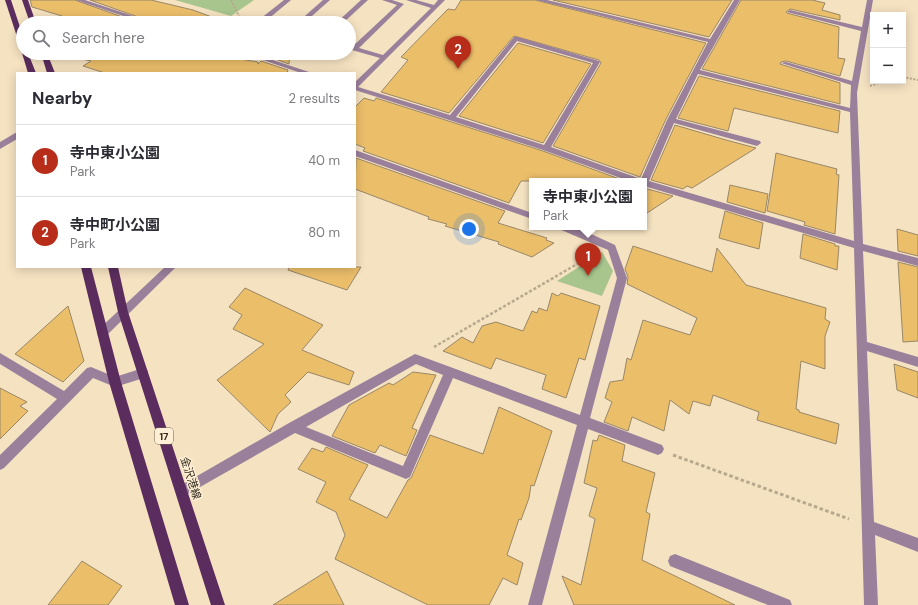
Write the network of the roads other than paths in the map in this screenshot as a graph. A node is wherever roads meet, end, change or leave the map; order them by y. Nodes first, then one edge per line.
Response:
1 (8, 0) edge
2 (25, 0) edge
3 (79, 0) edge
4 (288, 0) edge
5 (327, 0) edge
6 (365, 0) edge
7 (385, 0) edge
8 (409, 0) edge
9 (442, 0) edge
10 (539, 0) edge
11 (737, 0) edge
12 (870, 0) edge
13 (436, 7) junction
14 (790, 12) dead end
15 (31, 16) edge
16 (129, 16) edge
17 (267, 16) edge
18 (308, 16) edge
19 (347, 16) edge
20 (16, 25) edge
21 (864, 30) junction
22 (711, 41) junction
23 (356, 44) edge
24 (356, 49) edge
25 (384, 57) junction
26 (27, 60) edge
27 (46, 60) edge
28 (267, 60) edge
29 (784, 63) dead end
30 (696, 71) junction
31 (32, 72) edge
32 (51, 72) edge
33 (305, 72) edge
34 (855, 84) junction
35 (356, 86) edge
36 (356, 87) edge
37 (854, 111) junction
38 (451, 119) junction
39 (671, 120) junction
40 (16, 136) edge
41 (757, 143) dead end
42 (0, 146) edge
43 (546, 148) junction
44 (356, 153) edge
45 (611, 172) junction
46 (608, 178) edge
47 (629, 178) edge
48 (646, 178) edge
49 (647, 184) edge
50 (529, 215) edge
51 (585, 231) edge
52 (858, 246) junction
53 (918, 262) edge
54 (86, 268) edge
55 (113, 268) edge
56 (170, 268) edge
57 (123, 312) junction
58 (102, 333) junction
59 (862, 345) junction
60 (0, 358) edge
61 (918, 362) edge
62 (450, 372) junction
63 (143, 373) junction
64 (115, 382) junction
65 (65, 398) junction
66 (584, 421) junction
67 (293, 427) junction
68 (658, 449) road end
69 (0, 464) edge
70 (182, 491) junction
71 (868, 526) junction
72 (918, 545) edge
73 (675, 561) dead end
74 (182, 605) edge
75 (218, 605) edge
76 (535, 605) edge
77 (785, 605) edge
78 (870, 605) edge

1 - 20 main road
2 - 15 main road
3 - 16 street
4 - 17 street
5 - 18 street
6 - 19 street
7 - 23 street
8 - 13 street
9 - 13 street
10 - 22 street
11 - 22 street
12 - 21 street
13 - 25 street
14 - 21 street
21 - 34 street
22 - 30 street
24 - 25 street
25 - 35 street
26 - 31 main road
27 - 32 main road
28 - 33 street
29 - 34 street
30 - 37 street
30 - 39 street
34 - 37 street
36 - 38 street
37 - 52 street
38 - 43 street
38 - 43 street
39 - 41 street
39 - 48 street
40 - 42 street
43 - 45 street
44 - 50 street
45 - 46 street
45 - 47 street
49 - 52 street
51 - 66 street
52 - 53 street
52 - 59 street
54 - 58 main road
55 - 57 main road, 金沢港線 / 17
56 - 57 street
57 - 58 street
57 - 63 main road, 金沢港線 / 17
58 - 64 main road
59 - 61 street
59 - 71 street
60 - 65 street
62 - 66 street
62 - 67 street
62 - 67 street
63 - 64 street
63 - 70 main road, 金沢港線 / 17
64 - 65 street
64 - 74 main road
65 - 69 street
66 - 68 street
66 - 76 street
67 - 70 street
70 - 75 main road, 金沢港線 / 17
71 - 72 street
71 - 78 street
73 - 77 street

